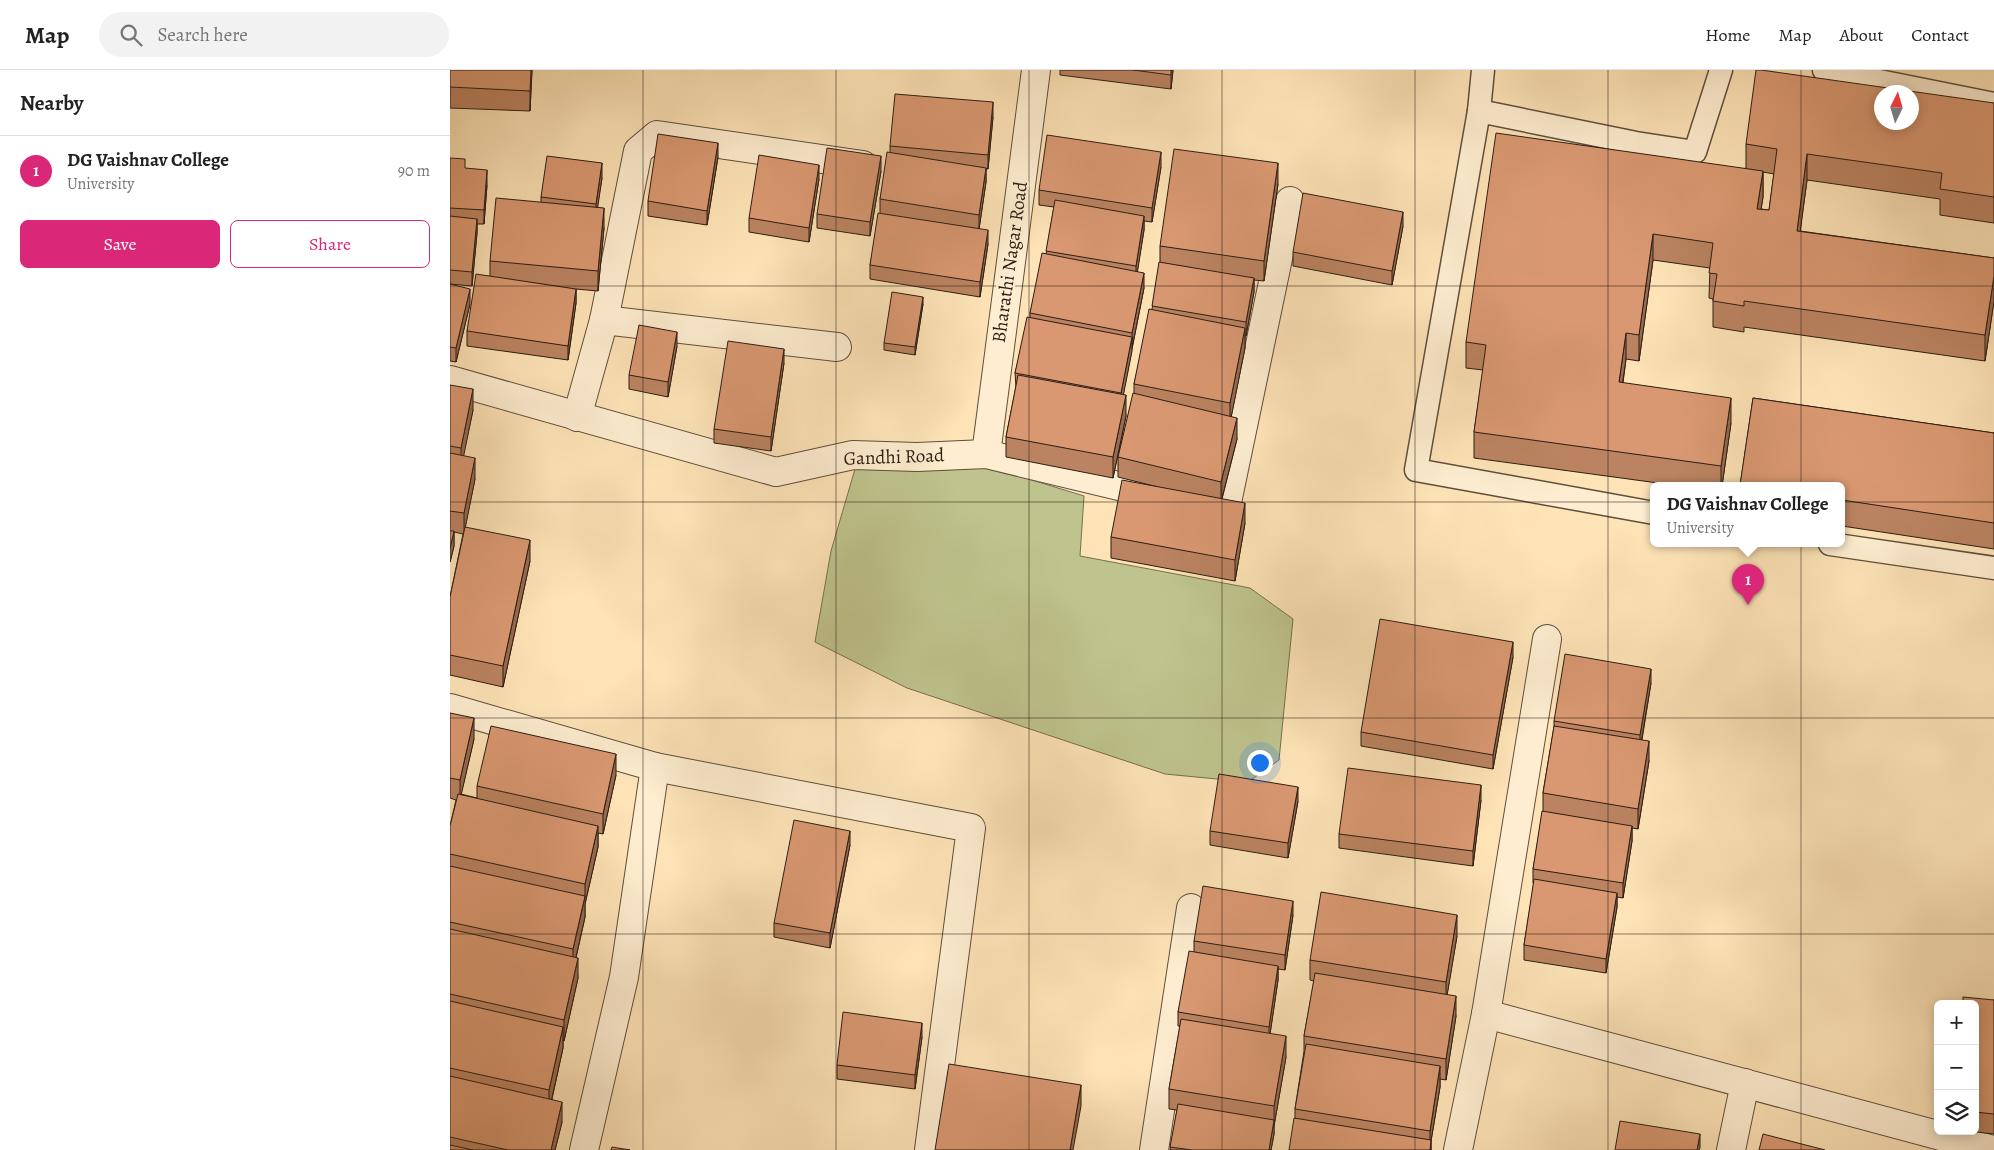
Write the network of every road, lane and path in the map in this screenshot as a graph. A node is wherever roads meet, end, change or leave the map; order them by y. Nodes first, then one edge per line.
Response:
1 (1036, 70) edge
2 (1483, 70) edge
3 (1721, 70) edge
4 (1824, 70) edge
5 (1994, 104) edge
6 (1479, 111) junction
7 (874, 167) edge
8 (1290, 201) dead end
9 (604, 320) junction
10 (837, 347) dead end
11 (450, 380) edge
12 (577, 417) junction
13 (986, 454) junction
14 (1650, 511) edge
15 (1845, 546) edge
16 (1994, 568) edge
17 (1547, 639) dead end
18 (450, 708) edge
19 (655, 767) junction
20 (1191, 908) dead end
21 (1486, 1014) junction
22 (1746, 1082) junction
23 (584, 1150) edge
24 (930, 1150) edge
25 (1154, 1150) edge
26 (1458, 1150) edge
27 (1731, 1150) edge
28 (1993, 1150) edge

1 - 13 street, Bharathi Nagar Road
2 - 6 lane
3 - 6 lane
4 - 5 lane
6 - 14 lane
7 - 9 street
8 - 13 street, Gandhi Road
9 - 10 street
9 - 12 street
11 - 12 street, Gandhi Road
12 - 13 street, Gandhi Road
15 - 16 lane
17 - 21 street
18 - 19 street
19 - 23 street
19 - 24 street
20 - 25 street
21 - 22 street
21 - 26 street
22 - 27 street
22 - 28 street

